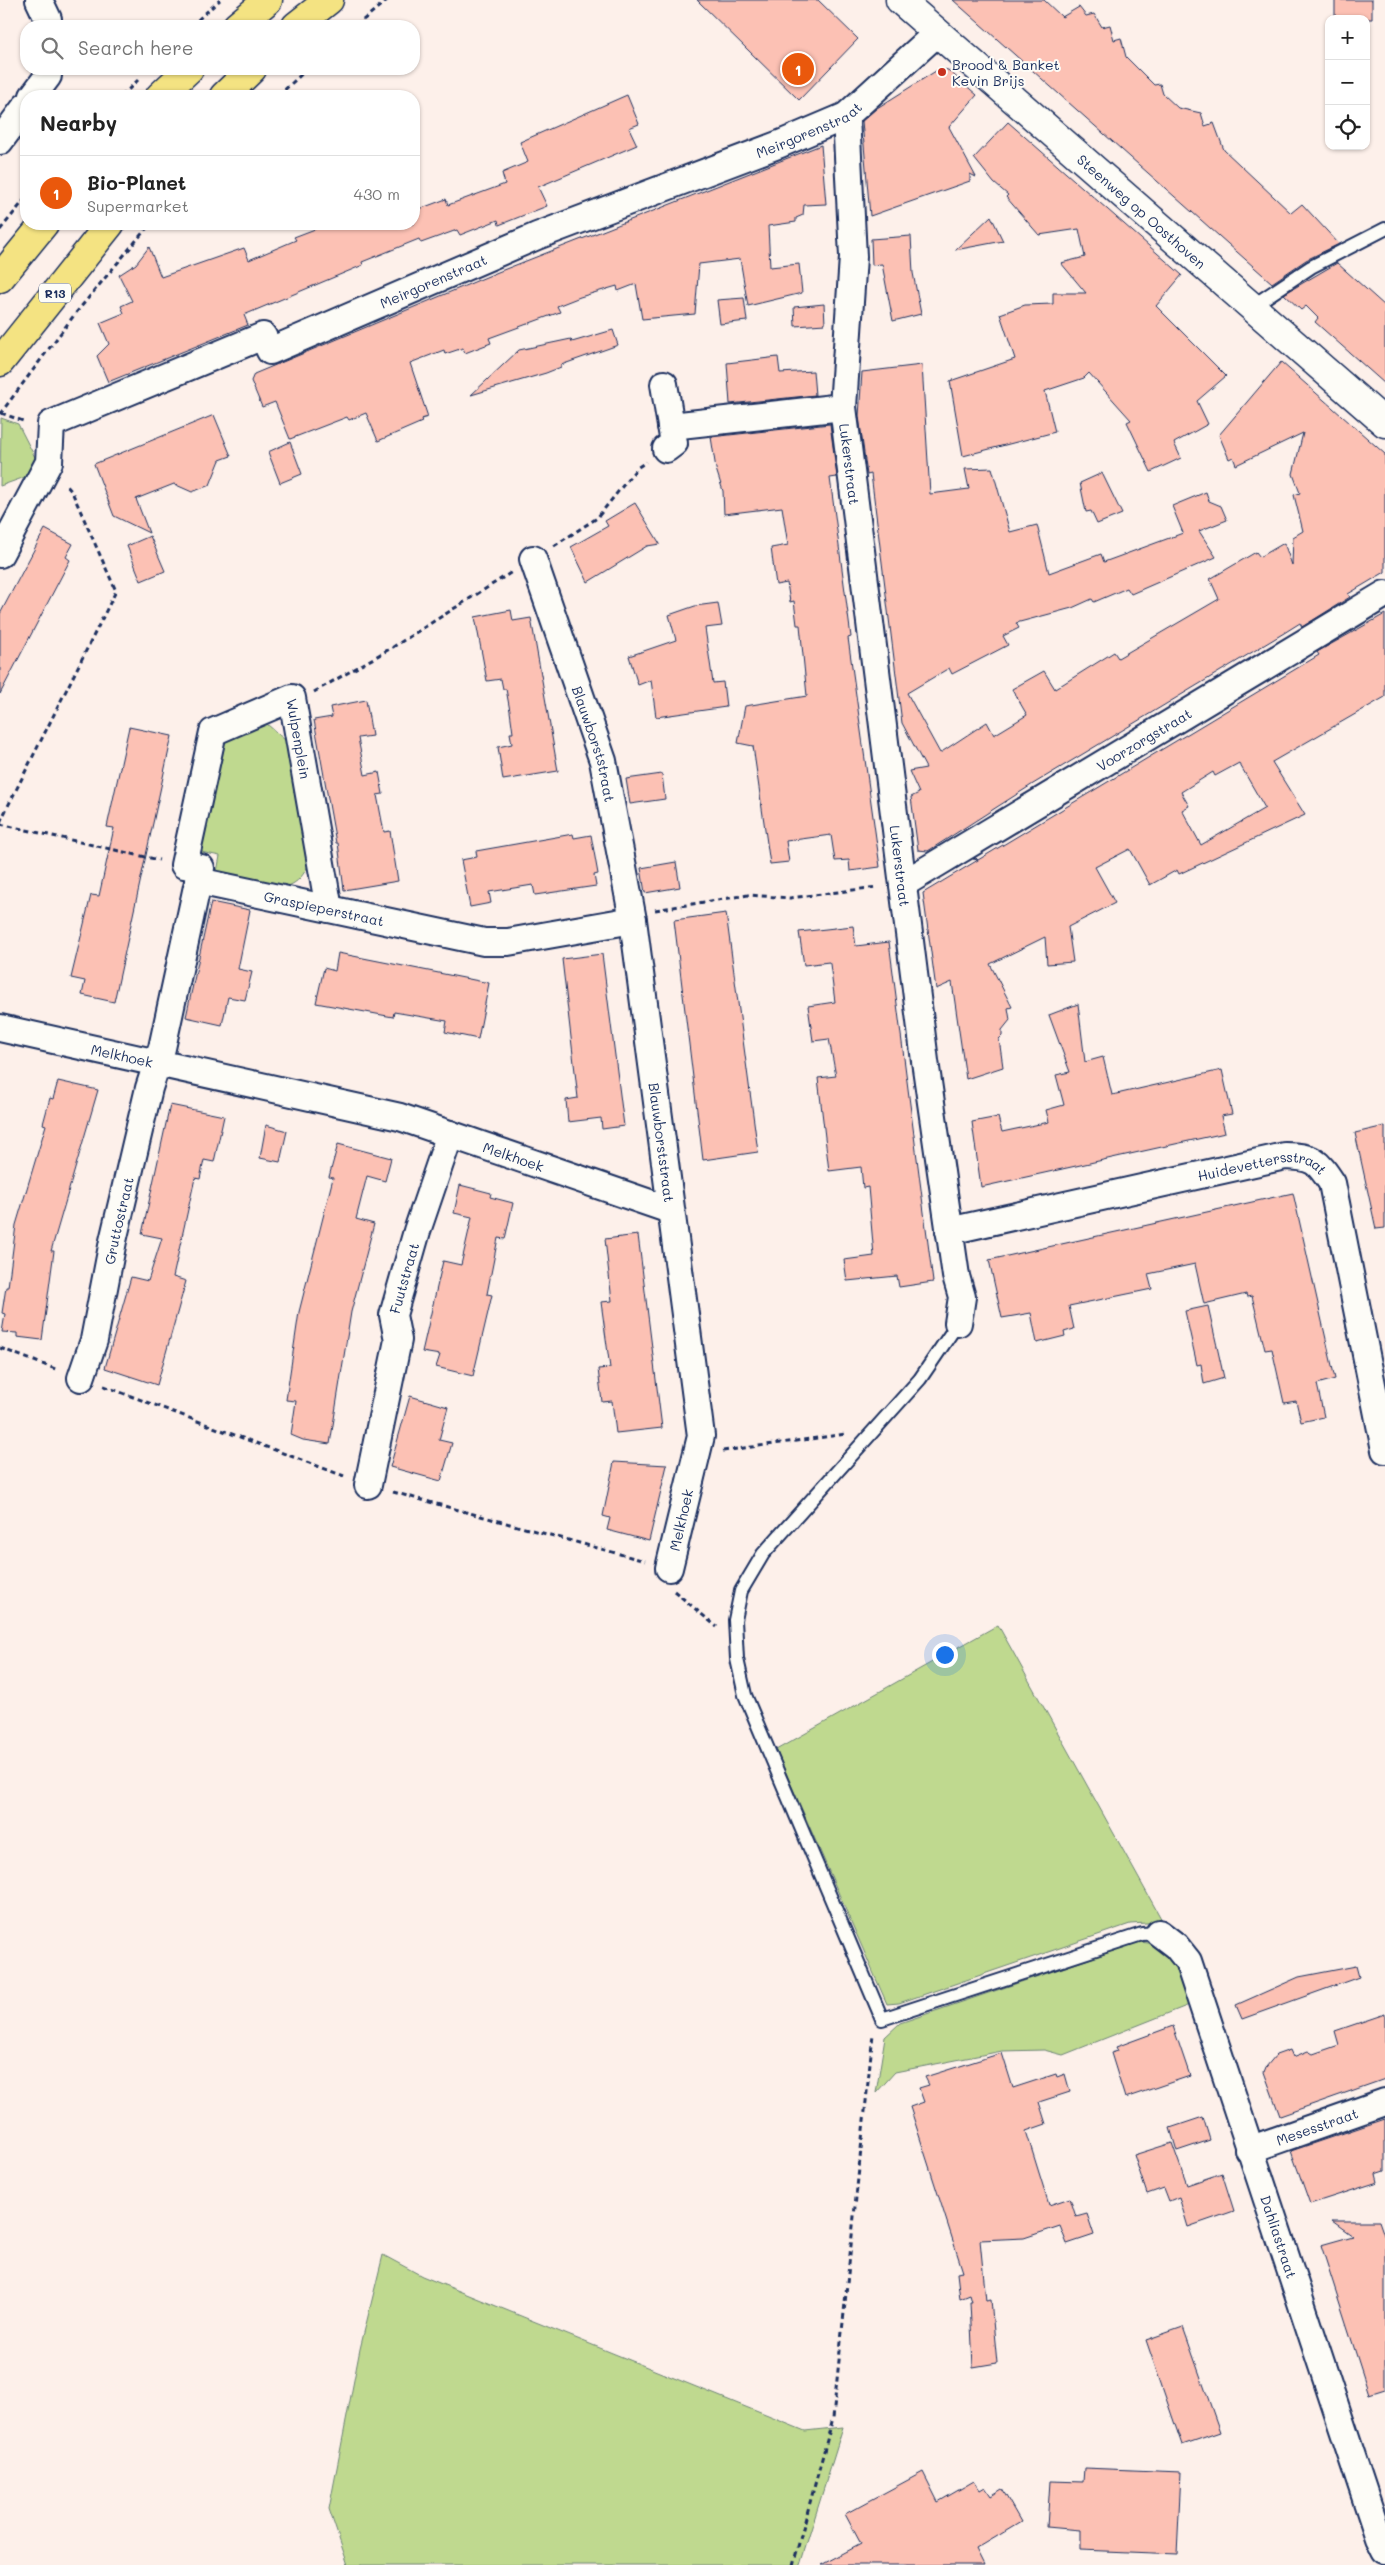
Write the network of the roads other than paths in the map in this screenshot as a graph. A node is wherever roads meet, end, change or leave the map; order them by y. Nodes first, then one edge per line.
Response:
1 (39, 0) edge
2 (268, 0) edge
3 (329, 0) edge
4 (900, 0) edge
5 (48, 20) edge
6 (244, 20) edge
7 (304, 20) edge
8 (937, 33) junction
9 (48, 75) edge
10 (183, 75) edge
11 (246, 75) edge
12 (38, 90) edge
13 (166, 90) edge
14 (230, 90) edge
15 (20, 114) edge
16 (846, 116) junction
17 (0, 141) edge
18 (1385, 229) edge
19 (39, 230) edge
20 (105, 230) edge
21 (0, 278) edge
22 (1251, 307) junction
23 (0, 362) edge
24 (664, 384) dead end
25 (844, 406) junction
26 (1385, 423) edge
27 (0, 554) edge
28 (533, 559) road end
29 (1385, 594) edge
30 (191, 873) junction
31 (902, 884) junction
32 (329, 909) junction
33 (633, 920) junction
34 (0, 1028) edge
35 (158, 1063) junction
36 (450, 1134) junction
37 (670, 1210) junction
38 (949, 1231) junction
39 (958, 1323) joint
40 (81, 1378) road end
41 (1385, 1450) edge
42 (368, 1485) road end
43 (669, 1568) road end
44 (1159, 1933) joint
45 (1385, 2102) edge
46 (1249, 2150) junction
47 (1385, 2550) edge

1 - 5 street
2 - 6 main road
3 - 7 main road
4 - 8 street, Steenweg op Oosthoven
8 - 16 street, Meirgorenstraat
8 - 22 street, Steenweg op Oosthoven
9 - 12 street
10 - 13 main road
11 - 14 main road
15 - 17 street
16 - 25 street, Lukerstraat
16 - 27 street, Meirgorenstraat
18 - 22 lane
19 - 21 main road
20 - 23 main road, R13
22 - 26 street, Steenweg op Oosthoven
24 - 25 street, Lukerstraat
25 - 31 street, Lukerstraat
28 - 33 street, Blauwborststraat
29 - 31 street, Voorzorgstraat
30 - 32 street, Graspieperstraat
30 - 32 street, Wulpenplein
30 - 35 street
31 - 38 street, Lukerstraat
32 - 33 street, Graspieperstraat
33 - 37 street, Blauwborststraat
34 - 35 street, Melkhoek
35 - 36 street, Melkhoek
35 - 40 street, Gruttostraat
36 - 37 street, Melkhoek
36 - 42 street, Fuutstraat
37 - 43 street, Melkhoek
38 - 39 street, Lukerstraat
38 - 41 street, Huidevettersstraat
39 - 44 lane
44 - 46 street, Dahliastraat
45 - 46 street, Mesesstraat
46 - 47 street, Dahliastraat

